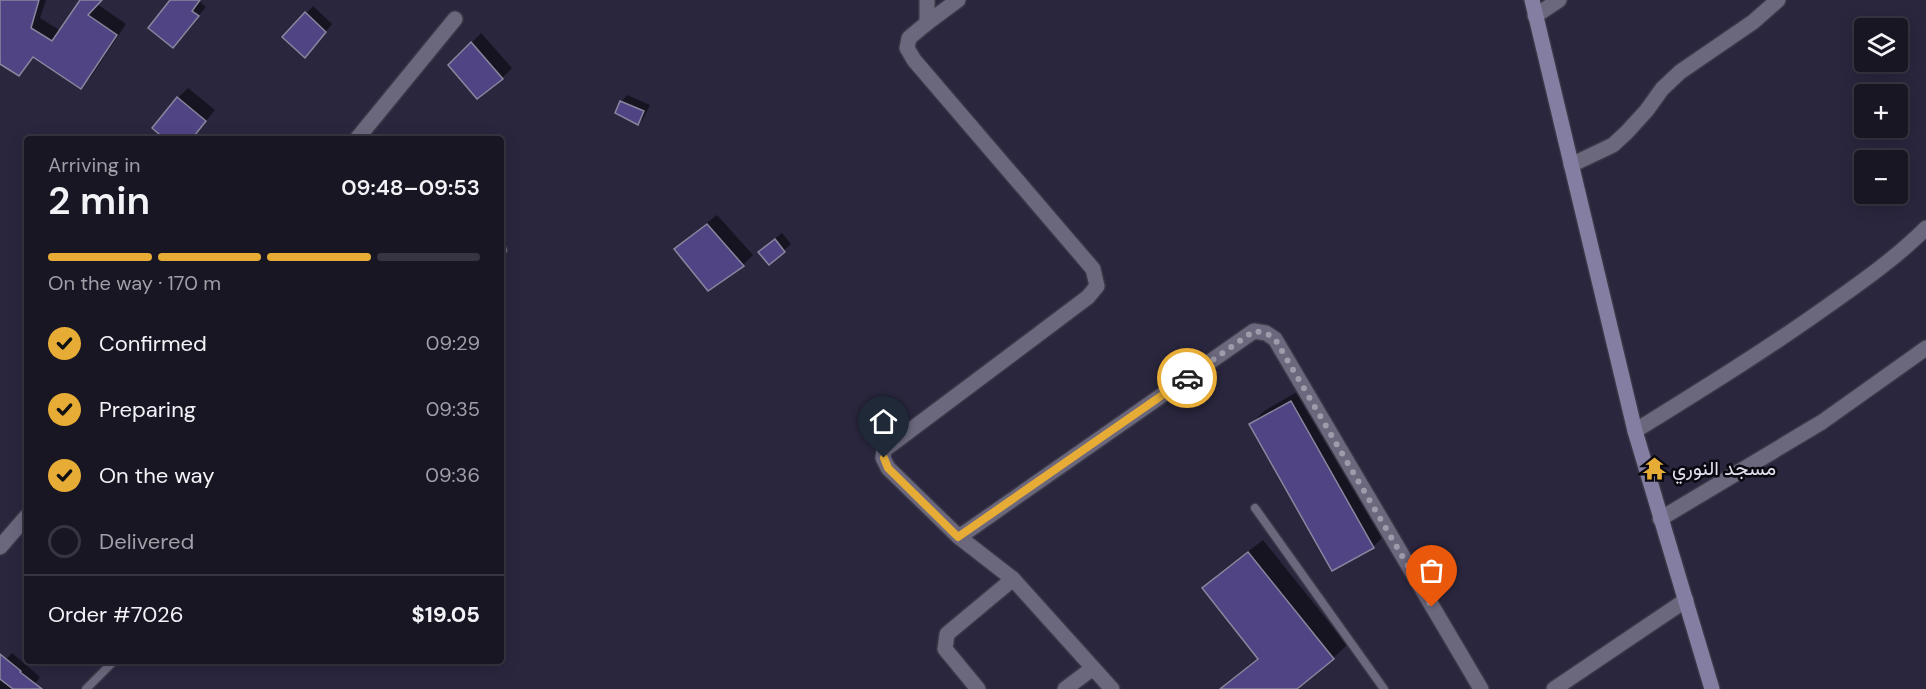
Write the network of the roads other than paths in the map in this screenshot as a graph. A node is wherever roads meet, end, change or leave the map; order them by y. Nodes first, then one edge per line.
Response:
1 (927, 0) edge
2 (958, 0) edge
3 (1532, 0) edge
4 (1559, 0) edge
5 (1778, 0) edge
6 (1535, 16) junction
7 (455, 19) dead end
8 (927, 23) junction
9 (359, 136) edge
10 (1571, 165) junction
11 (1926, 228) edge
12 (1926, 348) edge
13 (1635, 430) junction
14 (1255, 508) dead end
15 (1660, 519) junction
16 (24, 520) edge
17 (958, 537) junction
18 (0, 548) edge
19 (1013, 579) junction
20 (1686, 600) junction
21 (111, 664) edge
22 (1094, 668) junction
23 (86, 689) edge
24 (978, 689) edge
25 (1065, 689) edge
26 (1112, 689) edge
27 (1384, 689) edge
28 (1481, 689) edge
29 (1554, 689) edge
30 (1712, 689) edge

1 - 8 street
2 - 8 street
3 - 6 main road
4 - 6 street
5 - 10 street
6 - 10 main road
7 - 9 street
8 - 17 street
10 - 13 main road
11 - 13 street
12 - 15 street
13 - 15 main road
14 - 27 lane
15 - 20 main road
16 - 18 street
17 - 19 street
17 - 28 street
19 - 22 street
19 - 24 street
20 - 29 street
20 - 30 main road
21 - 23 lane
22 - 25 street
22 - 26 street

